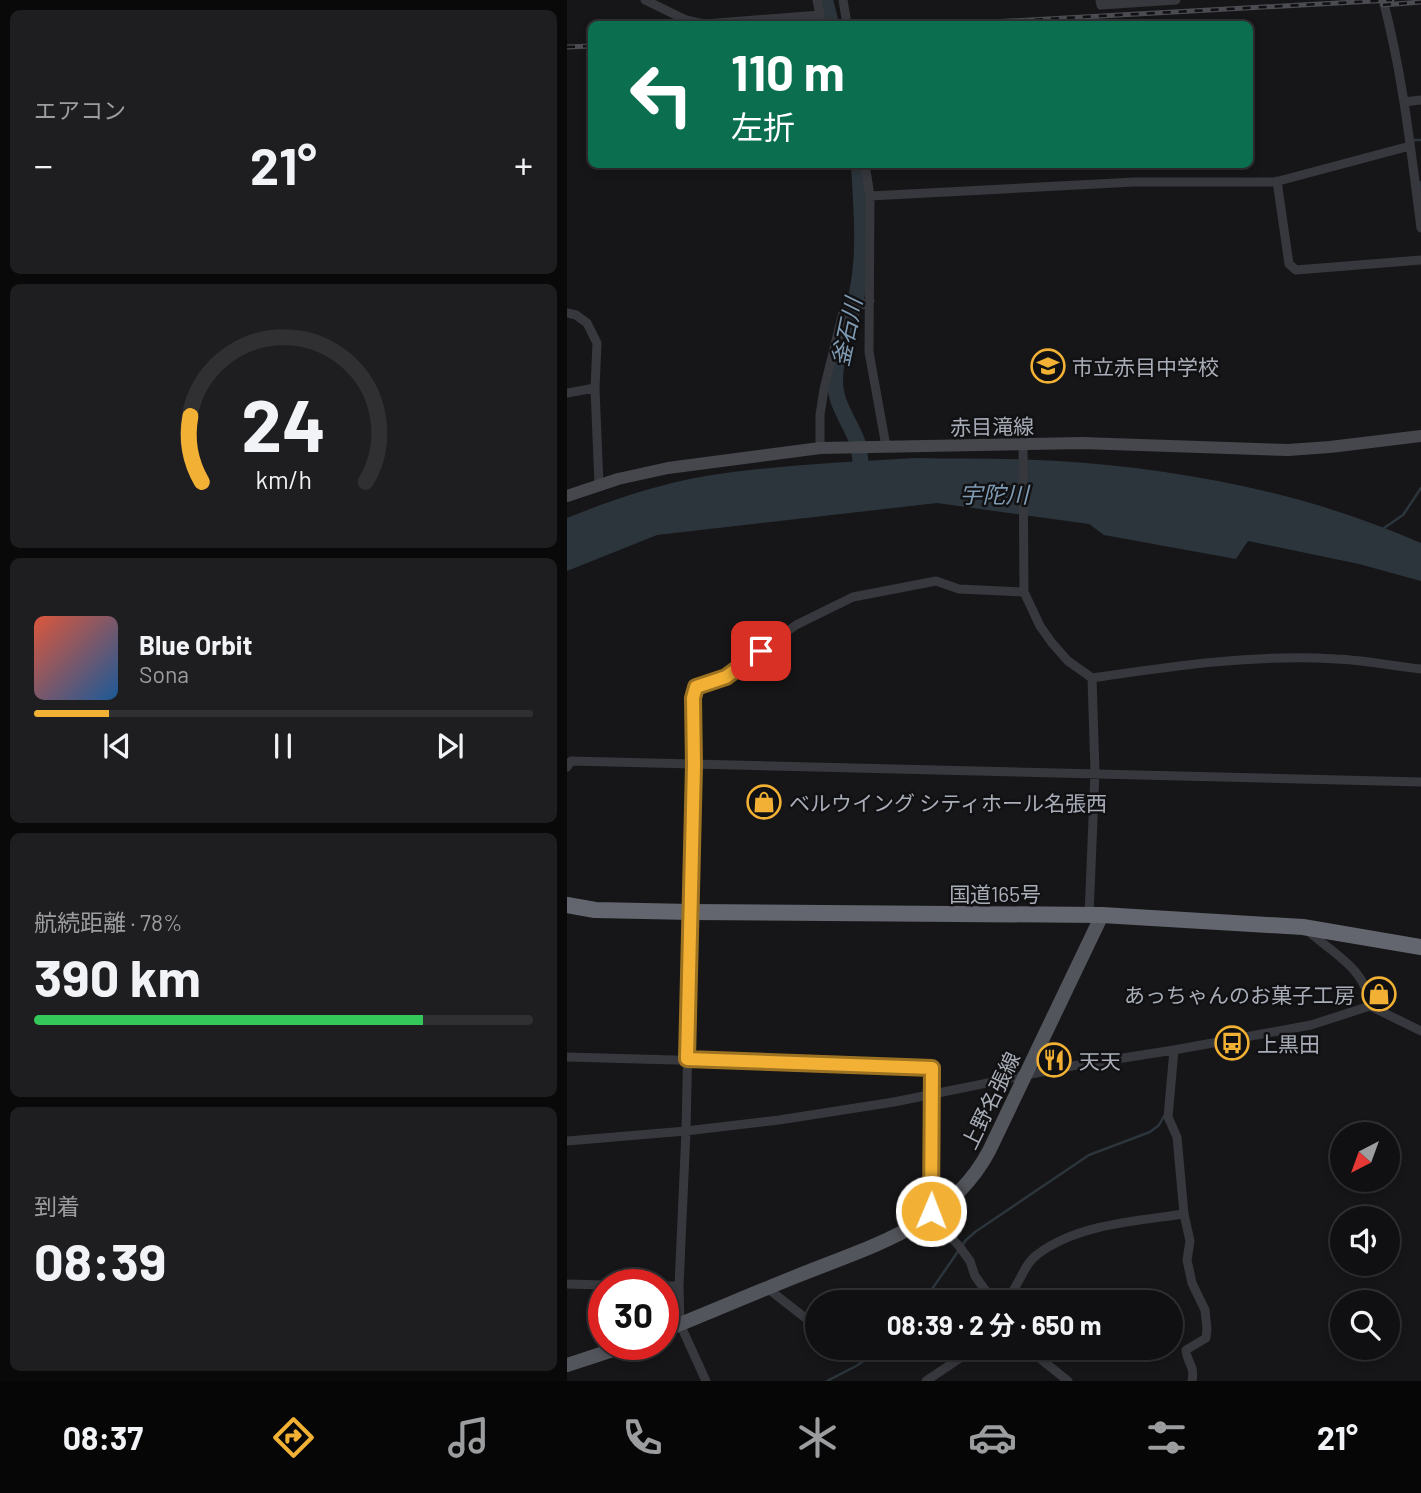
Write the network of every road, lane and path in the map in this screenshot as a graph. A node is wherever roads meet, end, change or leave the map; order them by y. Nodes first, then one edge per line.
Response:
1 (645, 0) edge
2 (817, 0) edge
3 (843, 0) edge
4 (1100, 0) edge
5 (1176, 0) edge
6 (1383, 0) edge
7 (690, 21) edge
8 (743, 21) edge
9 (846, 21) edge
10 (1421, 100) edge
11 (1404, 102) junction
12 (1410, 145) junction
13 (866, 168) edge
14 (1277, 181) junction
15 (870, 196) junction
16 (1421, 228) edge
17 (1421, 260) edge
18 (870, 301) junction
19 (567, 313) edge
20 (595, 388) junction
21 (567, 393) edge
22 (1421, 436) edge
23 (886, 446) junction
24 (1023, 447) junction
25 (820, 449) junction
26 (599, 485) junction
27 (567, 496) edge
28 (1024, 592) junction
29 (1421, 670) edge
30 (1092, 678) junction
31 (694, 765) junction
32 (567, 767) edge
33 (1095, 772) junction
34 (1421, 782) edge
35 (567, 905) edge
36 (691, 912) junction
37 (1095, 915) junction
38 (1303, 927) junction
39 (1421, 947) edge
40 (1370, 1006) junction
41 (1421, 1031) edge
42 (1174, 1050) junction
43 (567, 1057) edge
44 (687, 1059) junction
45 (1026, 1077) junction
46 (932, 1095) junction
47 (686, 1131) junction
48 (567, 1141) edge
49 (1184, 1214) junction
50 (931, 1216) junction
51 (567, 1284) edge
52 (588, 1284) edge
53 (679, 1286) joint
54 (767, 1288) junction
55 (985, 1290) edge
56 (1015, 1290) edge
57 (805, 1318) edge
58 (680, 1324) junction
59 (588, 1358) edge
60 (957, 1360) edge
61 (1042, 1360) edge
62 (567, 1365) edge
63 (706, 1381) edge
64 (926, 1381) edge
65 (1068, 1381) edge
66 (1192, 1381) edge

1 - 7 street
2 - 8 street
3 - 9 street
4 - 5 street
6 - 11 street
10 - 11 street
11 - 12 street
12 - 14 street
12 - 16 street
13 - 15 street
14 - 15 street
14 - 17 street
15 - 18 street
18 - 23 street
18 - 25 street
19 - 20 street
20 - 21 street
20 - 26 street
22 - 24 main road, 赤目滝線
23 - 24 main road, 赤目滝線
23 - 25 main road, 赤目滝線
24 - 28 street
25 - 26 main road, 赤目滝線
26 - 27 main road, 赤目滝線
28 - 30 street
28 - 31 street
29 - 30 street
30 - 33 street
31 - 32 street
31 - 33 street
31 - 36 street
33 - 34 street
33 - 37 street
35 - 36 highway, 国道165号
36 - 37 highway, 国道165号
36 - 44 street
37 - 38 highway, 国道165号
37 - 45 main road, 上野名張線
38 - 39 highway, 国道165号
38 - 40 street
40 - 41 street
40 - 42 street
42 - 45 street
42 - 49 street
43 - 44 street
44 - 46 street
44 - 47 street
45 - 46 street
45 - 50 main road, 上野名張線
46 - 47 street
46 - 50 street
47 - 48 street
47 - 53 street
49 - 56 street
49 - 66 street
50 - 54 main road, 上野名張線
50 - 55 street
51 - 52 street
53 - 58 street
54 - 57 street
54 - 58 main road, 上野名張線
58 - 63 street
59 - 62 main road
60 - 64 street
61 - 65 street

